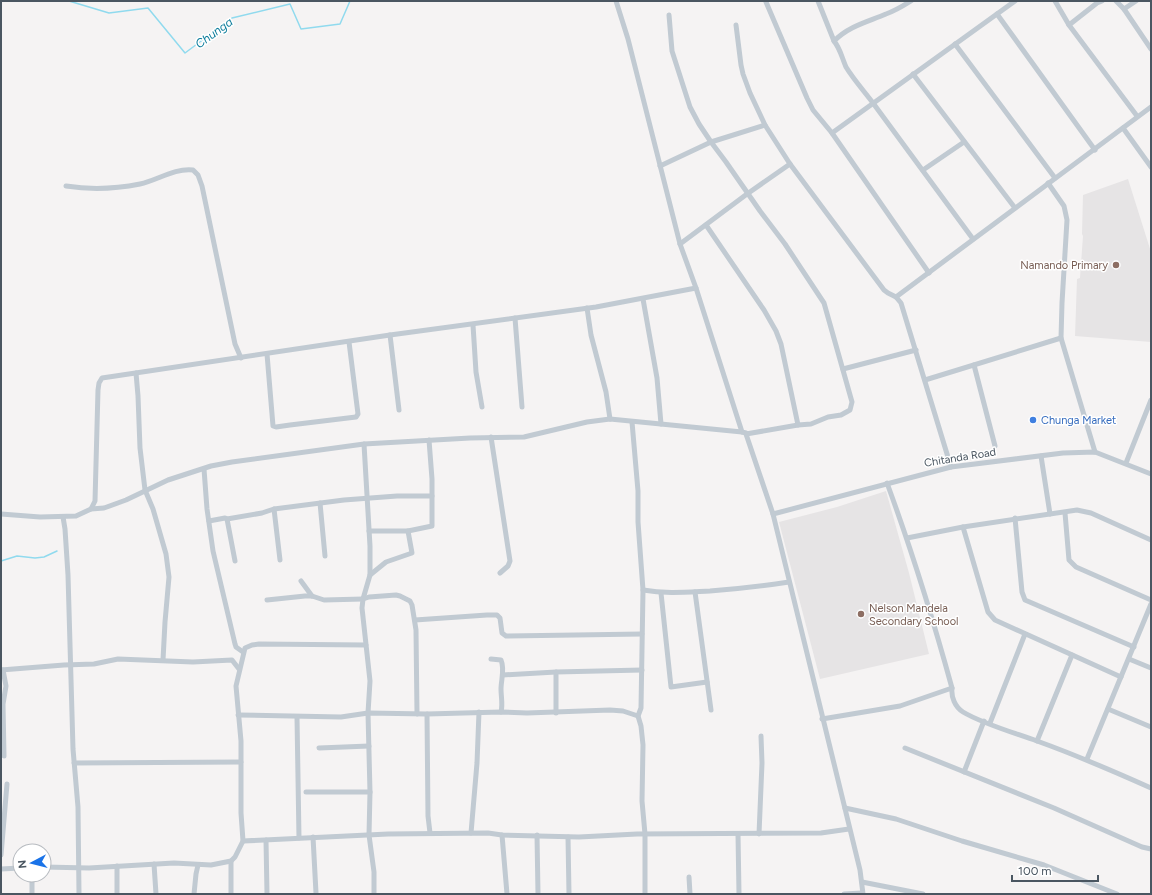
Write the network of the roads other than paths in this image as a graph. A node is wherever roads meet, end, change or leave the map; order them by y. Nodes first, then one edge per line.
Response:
1 (616, 1) edge
2 (818, 1) edge
3 (911, 1) edge
4 (1015, 1) edge
5 (1055, 1) edge
6 (1102, 1) edge
7 (1116, 1) edge
8 (1136, 1) edge
9 (766, 2) dead end
10 (1124, 9) junction
11 (997, 14) junction
12 (669, 15) dead end
13 (1069, 25) junction
14 (736, 26) dead end
15 (834, 41) junction
16 (955, 44) junction
17 (1151, 49) edge
18 (913, 74) junction
19 (874, 102) junction
20 (1151, 107) edge
21 (1137, 116) junction
22 (765, 125) junction
23 (1123, 128) junction
24 (832, 133) junction
25 (710, 142) junction
26 (964, 142) junction
27 (1094, 150) junction
28 (790, 164) junction
29 (660, 166) junction
30 (1151, 167) edge
31 (923, 170) junction
32 (1055, 178) junction
33 (1048, 183) junction
34 (66, 186) dead end
35 (747, 194) junction
36 (1015, 208) junction
37 (706, 225) junction
38 (973, 239) junction
39 (680, 244) junction
40 (929, 273) junction
41 (696, 288) junction
42 (896, 297) junction
43 (643, 299) junction
44 (587, 308) junction
45 (515, 318) junction
46 (473, 325) junction
47 (390, 335) junction
48 (1061, 338) junction
49 (349, 342) junction
50 (916, 350) junction
51 (267, 354) junction
52 (241, 358) junction
53 (974, 365) junction
54 (843, 368) junction
55 (136, 373) junction
56 (925, 380) junction
57 (1151, 400) edge
58 (482, 407) dead end
59 (522, 407) dead end
60 (399, 410) dead end
61 (610, 419) junction
62 (632, 422) junction
63 (661, 424) junction
64 (798, 425) junction
65 (744, 433) junction
66 (490, 437) junction
67 (429, 440) junction
68 (364, 444) junction
69 (995, 446) dead end
70 (1095, 452) junction
71 (1041, 456) junction
72 (1126, 463) junction
73 (951, 467) junction
74 (204, 469) junction
75 (1151, 474) edge
76 (887, 483) junction
77 (146, 490) junction
78 (432, 496) junction
79 (368, 498) junction
80 (320, 503) junction
81 (91, 509) junction
82 (274, 509) junction
83 (1065, 513) junction
84 (1, 514) edge
85 (774, 514) junction
86 (1050, 514) junction
87 (63, 517) junction
88 (1015, 518) junction
89 (227, 519) junction
90 (209, 521) junction
91 (963, 527) junction
92 (369, 531) junction
93 (408, 531) junction
94 (907, 538) junction
95 (1151, 540) edge
96 (325, 556) dead end
97 (234, 560) dead end
98 (280, 560) dead end
99 (500, 572) dead end
100 (370, 575) junction
101 (301, 581) dead end
102 (789, 582) junction
103 (643, 590) junction
104 (695, 592) junction
105 (661, 593) junction
106 (312, 596) junction
107 (362, 599) junction
108 (267, 600) dead end
109 (1151, 600) edge
110 (1151, 604) edge
111 (415, 620) junction
112 (642, 634) junction
113 (1025, 634) junction
114 (366, 645) junction
115 (1134, 647) junction
116 (243, 652) junction
117 (1072, 655) junction
118 (491, 659) dead end
119 (1129, 659) junction
120 (164, 660) junction
121 (71, 664) junction
122 (1151, 668) edge
123 (239, 669) junction
124 (2, 670) edge
125 (642, 670) junction
126 (556, 672) junction
127 (503, 675) junction
128 (1121, 677) junction
129 (707, 682) junction
130 (952, 688) junction
131 (1108, 709) junction
132 (711, 710) dead end
133 (479, 712) junction
134 (501, 712) junction
135 (368, 713) junction
136 (556, 713) junction
137 (417, 714) junction
138 (427, 714) junction
139 (238, 715) junction
140 (638, 716) junction
141 (297, 717) junction
142 (822, 719) junction
143 (984, 721) junction
144 (990, 723) junction
145 (1151, 727) edge
146 (761, 736) dead end
147 (1037, 741) junction
148 (369, 746) junction
149 (318, 748) dead end
150 (905, 748) dead end
151 (4, 756) dead end
152 (1087, 759) junction
153 (241, 762) junction
154 (74, 763) junction
155 (964, 772) junction
156 (7, 784) dead end
157 (1151, 788) edge
158 (306, 792) dead end
159 (370, 792) junction
160 (845, 808) junction
161 (849, 829) junction
162 (430, 833) junction
163 (471, 833) junction
164 (645, 834) junction
165 (738, 834) junction
166 (759, 834) junction
167 (369, 835) junction
168 (502, 835) junction
169 (537, 835) junction
170 (313, 837) junction
171 (568, 837) junction
172 (299, 838) junction
173 (266, 840) junction
174 (243, 841) junction
175 (1151, 849) edge
176 (1, 855) edge
177 (231, 861) junction
178 (154, 864) junction
179 (198, 865) junction
180 (117, 866) junction
181 (52, 867) edge
182 (12, 868) edge
183 (79, 868) junction
184 (1, 869) edge
185 (689, 877) dead end
186 (862, 882) junction
187 (32, 883) edge
188 (316, 893) dead end
189 (862, 893) edge
190 (32, 894) edge
191 (79, 894) edge
192 (117, 894) edge
193 (156, 894) edge
194 (194, 894) edge
195 (231, 894) edge
196 (267, 894) edge
197 (374, 894) edge
198 (507, 894) edge
199 (538, 894) edge
200 (569, 894) edge
201 (645, 894) edge
202 (690, 894) edge
203 (739, 894) edge
204 (844, 894) edge
205 (923, 894) edge
206 (1117, 894) edge

1 - 29 street
2 - 15 street
3 - 15 street
4 - 11 street
5 - 13 street
6 - 13 street
7 - 10 street
8 - 10 street
9 - 24 street
10 - 17 street
11 - 16 street
11 - 27 street
12 - 25 street
13 - 21 street
14 - 22 street
15 - 19 street
16 - 18 street
16 - 32 street
18 - 19 street
18 - 26 street
19 - 24 street
19 - 31 street
20 - 21 street
21 - 23 street
22 - 25 street
22 - 28 street
23 - 27 street
23 - 30 street
24 - 40 street
25 - 29 street
25 - 35 street
26 - 31 street
26 - 36 street
27 - 32 street
28 - 35 street
28 - 42 street
29 - 39 street
31 - 38 street
32 - 33 street
33 - 36 street
33 - 48 street
34 - 52 street
35 - 37 street
35 - 54 street
36 - 38 street
37 - 39 street
37 - 64 street
38 - 40 street
39 - 41 street
40 - 42 street
41 - 43 street
41 - 65 street
42 - 50 street
43 - 44 street
43 - 63 street
44 - 45 street
44 - 61 street
45 - 46 street
45 - 59 street
46 - 47 street
46 - 58 street
47 - 49 street
47 - 60 street
48 - 53 street
48 - 70 street
49 - 51 street
49 - 51 street
50 - 54 street
50 - 56 street
51 - 52 street
52 - 55 street
53 - 56 street
53 - 69 street
54 - 64 street
55 - 77 street
55 - 81 street
56 - 73 street
57 - 72 street
61 - 62 street
61 - 66 street
62 - 63 street
62 - 103 street
63 - 65 street
64 - 65 street
65 - 85 street
66 - 67 street
66 - 99 street
67 - 68 street
67 - 78 street
68 - 74 street
68 - 79 street
70 - 71 street, Chitanda Road
70 - 72 street, Chitanda Road
71 - 73 street, Chitanda Road
71 - 86 street
72 - 75 street, Chitanda Road
73 - 76 street, Chitanda Road
74 - 77 street
74 - 90 street
76 - 85 street, Chitanda Road
76 - 94 street
77 - 81 street
77 - 120 street
78 - 79 street
78 - 93 street
79 - 80 street
79 - 92 street
80 - 82 street
80 - 96 street
81 - 87 street
82 - 89 street
82 - 98 street
83 - 86 street
83 - 95 street
83 - 109 street
84 - 87 street
85 - 102 street
86 - 88 street
87 - 121 street
88 - 91 street
88 - 115 street
89 - 90 street
89 - 97 street
90 - 116 street
91 - 94 street
91 - 113 street
92 - 93 street
92 - 100 street
93 - 100 street
94 - 130 street
100 - 107 street
101 - 106 street
102 - 104 street
102 - 142 street
103 - 105 street
103 - 112 street
104 - 105 street
104 - 129 street
105 - 129 street
106 - 107 street
106 - 108 street
107 - 111 street
107 - 114 street
110 - 115 street
111 - 112 street
111 - 137 street
112 - 125 street
113 - 117 street
113 - 144 street
114 - 116 street
114 - 135 street
115 - 119 street
116 - 123 street
117 - 128 street
117 - 147 street
118 - 127 street
119 - 122 street
119 - 128 street
120 - 121 street
120 - 123 street
121 - 124 street
121 - 154 street
123 - 139 street
124 - 151 street
125 - 126 street
125 - 140 street
126 - 127 street
126 - 136 street
127 - 134 street
128 - 131 street
129 - 132 street
130 - 142 street
130 - 143 street
131 - 145 street
131 - 152 street
133 - 134 street
133 - 138 street
133 - 163 street
134 - 136 street
135 - 137 street
135 - 141 street
135 - 148 street
136 - 140 street
137 - 138 street
138 - 162 street
139 - 141 street
139 - 153 street
140 - 164 street
141 - 172 street
142 - 160 street
143 - 144 street
143 - 155 street
144 - 147 street
146 - 166 street
147 - 152 street
148 - 149 street
148 - 159 street
150 - 155 street
152 - 157 street
153 - 154 street
153 - 174 street
154 - 183 street
155 - 175 street
156 - 176 street
158 - 159 street
159 - 167 street
160 - 161 street
160 - 206 street
161 - 166 street
161 - 186 street
162 - 163 street
162 - 167 street
163 - 168 street
164 - 165 street
164 - 171 street
164 - 201 street
165 - 166 street
165 - 203 street
167 - 170 street
167 - 197 street
168 - 169 street
168 - 198 street
169 - 171 street
169 - 199 street
170 - 172 street
170 - 188 street
171 - 200 street
172 - 173 street
173 - 174 street
173 - 196 street
174 - 177 street
177 - 179 street
177 - 195 street
178 - 179 street
178 - 180 street
178 - 193 street
179 - 194 street
180 - 183 street
180 - 192 street
181 - 183 street
182 - 184 street
183 - 191 street
185 - 202 street
186 - 189 street
186 - 205 street
187 - 190 street
189 - 204 street

